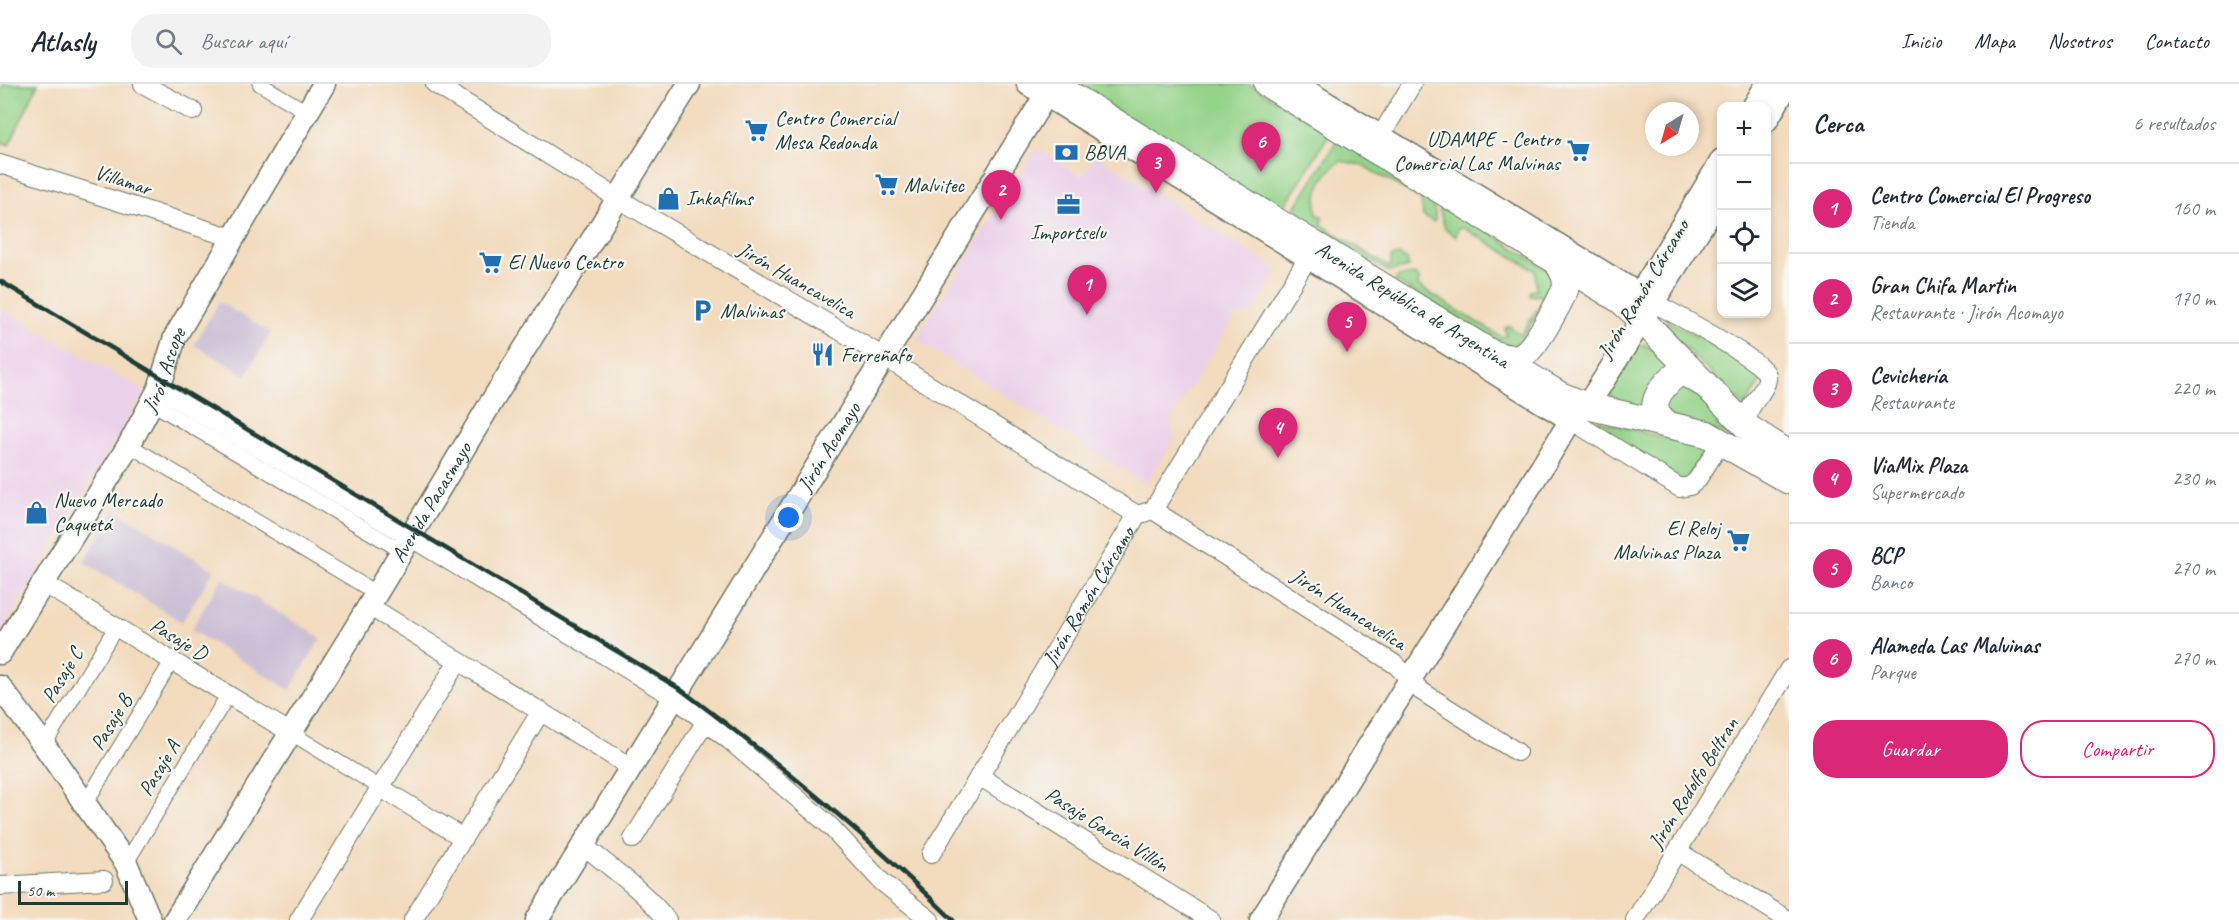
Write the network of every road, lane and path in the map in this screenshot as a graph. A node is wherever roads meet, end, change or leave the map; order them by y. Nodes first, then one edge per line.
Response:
1 (143, 84) edge
2 (260, 84) edge
3 (324, 84) edge
4 (435, 84) edge
5 (689, 84) edge
6 (1267, 84) edge
7 (1295, 84) edge
8 (1412, 84) edge
9 (1767, 84) edge
10 (1788, 84) edge
11 (1042, 88) edge
12 (1756, 102) edge
13 (193, 111) dead end
14 (307, 112) junction
15 (1771, 114) edge
16 (1377, 142) junction
17 (0, 164) edge
18 (1717, 169) edge
19 (619, 199) junction
20 (1717, 202) edge
21 (233, 238) junction
22 (1309, 256) junction
23 (1556, 260) junction
24 (1642, 307) junction
25 (1495, 354) junction
26 (884, 357) junction
27 (1702, 382) junction
28 (155, 396) junction
29 (1577, 409) junction
30 (1669, 425) junction
31 (1747, 427) junction
32 (1722, 441) junction
33 (129, 445) junction
34 (1789, 454) edge
35 (1789, 481) edge
36 (1145, 512) junction
37 (406, 544) junction
38 (45, 584) junction
39 (373, 600) junction
40 (116, 627) junction
41 (0, 653) edge
42 (172, 661) junction
43 (458, 661) junction
44 (1789, 669) edge
45 (1410, 679) junction
46 (0, 687) edge
47 (228, 695) junction
48 (675, 698) junction
49 (541, 711) junction
50 (706, 721) junction
51 (291, 733) junction
52 (44, 745) junction
53 (1517, 752) dead end
54 (632, 768) junction
55 (980, 776) junction
56 (381, 788) junction
57 (86, 804) junction
58 (463, 838) junction
59 (633, 839) dead end
60 (583, 845) junction
61 (1677, 851) junction
62 (932, 854) dead end
63 (126, 863) junction
64 (104, 880) dead end
65 (0, 886) edge
66 (904, 911) edge
67 (150, 920) edge
68 (175, 920) edge
69 (299, 920) edge
70 (413, 920) edge
71 (537, 920) edge
72 (667, 920) edge
73 (930, 920) edge
74 (1211, 920) edge
75 (1261, 920) edge
76 (1635, 920) edge
77 (1788, 920) edge

1 - 13 street
2 - 14 street
3 - 14 street, Jirón Ascope
4 - 19 street, Jirón Huancavelica
5 - 19 street, Avenida Pacasmayo
6 - 16 main road
7 - 16 street
8 - 16 street
9 - 12 street
10 - 15 street
11 - 22 street, Avenida República de Argentina
11 - 25 main road, Avenida República de Argentina
11 - 26 street, Jirón Acomayo
14 - 21 street, Jirón Ascope
16 - 23 main road
16 - 24 street
17 - 21 street, Villamar
18 - 24 street, Jirón Ramón Cárcamo
19 - 26 street, Jirón Huancavelica
19 - 37 street, Avenida Pacasmayo
20 - 24 street, Jirón Ramón Cárcamo
21 - 28 street, Jirón Ascope
22 - 29 street, Avenida República de Argentina
22 - 36 street, Jirón Ramón Cárcamo
23 - 24 main road
23 - 25 main road
24 - 27 main road
24 - 29 street, Jirón Ramón Cárcamo
24 - 31 street
25 - 29 main road, Avenida República de Argentina
26 - 36 street, Jirón Huancavelica
26 - 48 street, Jirón Acomayo
27 - 30 main road
27 - 31 main road
28 - 33 street, Jirón Ascope
28 - 37 street
29 - 30 main road, Avenida República de Argentina
29 - 32 street
29 - 45 street, Jirón Ramón Cárcamo
30 - 32 main road, Avenida República de Argentina
31 - 34 main road
32 - 35 main road, Avenida República de Argentina
33 - 38 street, Jirón Ascope
33 - 39 street
36 - 45 street, Jirón Huancavelica
36 - 55 street, Jirón Ramón Cárcamo
37 - 39 street, Avenida Pacasmayo
37 - 48 street
38 - 40 street, Pasaje D
38 - 41 street, Jirón Ascope
39 - 43 street
39 - 51 street, Avenida Pacasmayo
40 - 42 street, Pasaje D
40 - 52 street, Pasaje C
42 - 47 street, Pasaje D
42 - 57 street, Pasaje B
43 - 49 street
43 - 56 street
44 - 61 street, Jirón Rodolfo Beltran
45 - 53 street, Jirón Huancavelica
45 - 75 street, Jirón Ramón Cárcamo
46 - 52 street
47 - 51 street, Pasaje D
47 - 63 street, Pasaje A
48 - 50 street
48 - 54 street, Jirón Acomayo
49 - 54 street
49 - 58 street
50 - 59 street
50 - 66 street
51 - 56 street
51 - 68 street, Avenida Pacasmayo
52 - 57 street
54 - 60 street, Jirón Acomayo
55 - 62 street, Jirón Ramón Cárcamo
55 - 74 street, Pasaje García Villón
56 - 58 street
56 - 69 street
57 - 63 street
58 - 70 street
60 - 71 street, Jirón Acomayo
60 - 72 street
61 - 76 street, Jirón Rodolfo Beltran
61 - 77 street
63 - 67 street
64 - 65 street
66 - 73 street

